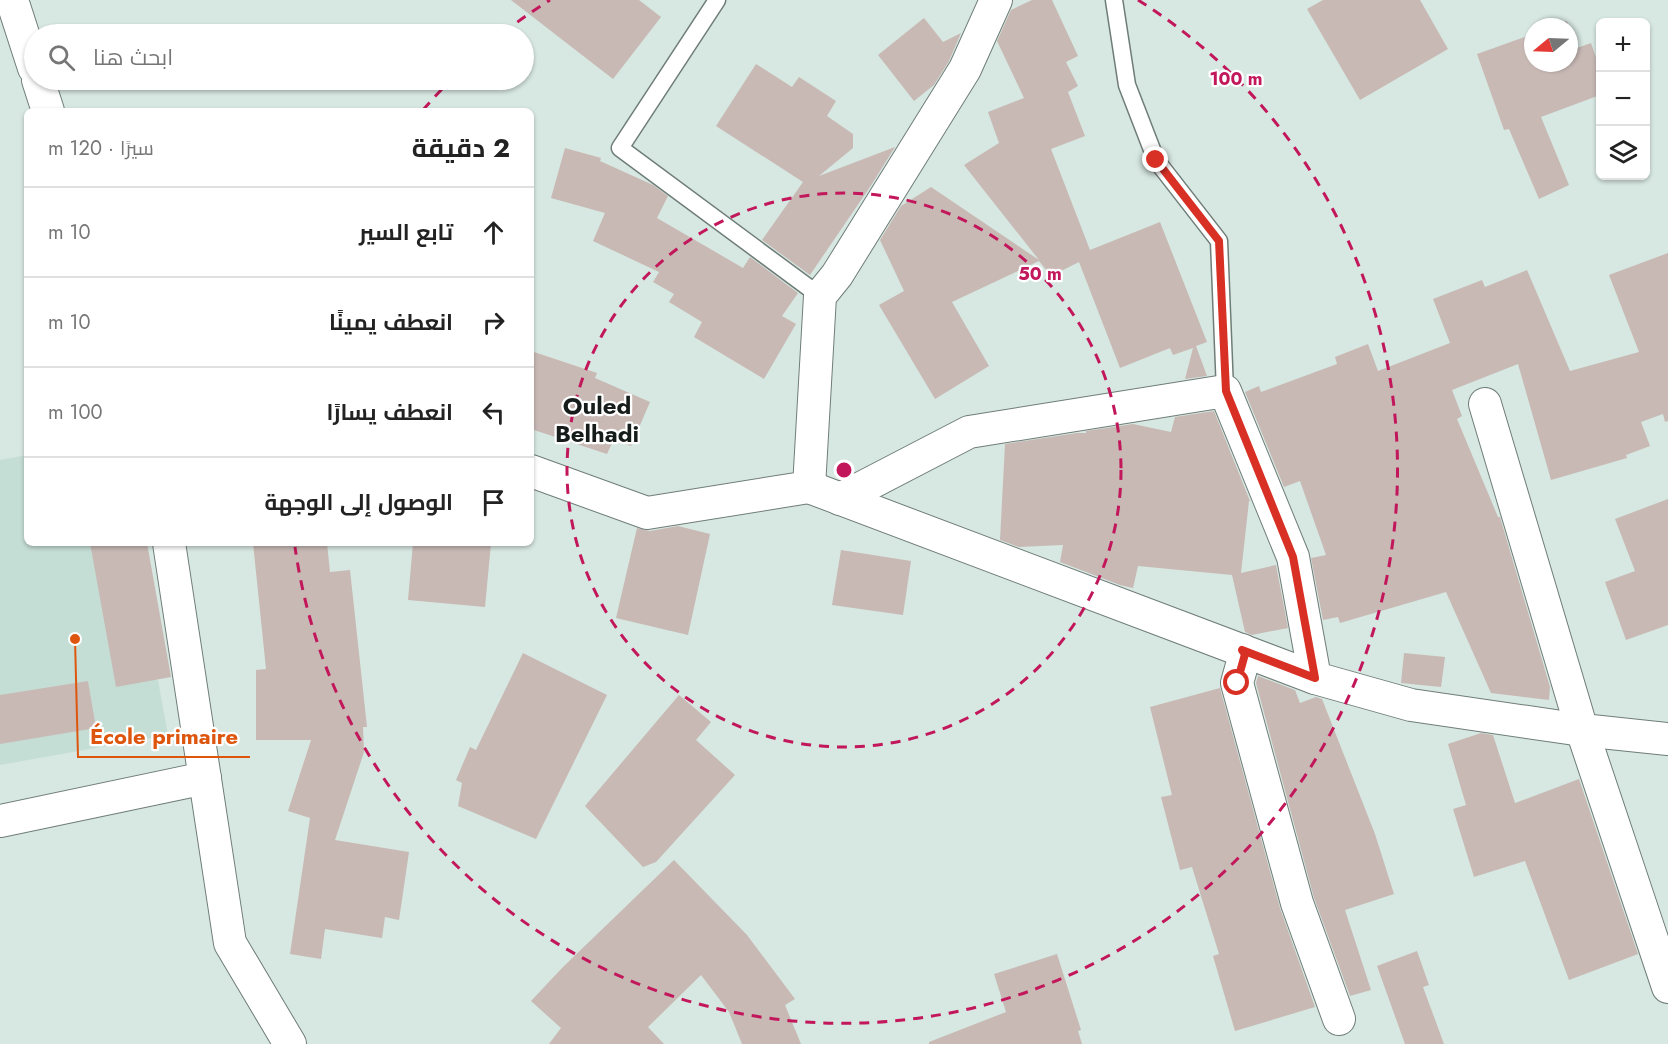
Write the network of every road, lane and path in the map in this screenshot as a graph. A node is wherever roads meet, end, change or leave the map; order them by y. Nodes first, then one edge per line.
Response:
1 (12, 0) edge
2 (717, 0) edge
3 (996, 0) edge
4 (1114, 0) edge
5 (24, 37) edge
6 (41, 90) edge
7 (47, 108) edge
8 (820, 296) junction
9 (1226, 391) junction
10 (1485, 405) dead end
11 (534, 472) edge
12 (809, 487) junction
13 (840, 499) junction
14 (170, 546) edge
15 (1242, 650) junction
16 (1315, 678) junction
17 (1582, 730) junction
18 (1668, 739) edge
19 (205, 778) junction
20 (0, 821) edge
21 (1668, 987) edge
22 (1339, 1019) dead end
23 (290, 1044) edge

1 - 5 street
2 - 8 lane
3 - 8 street
4 - 9 lane
6 - 7 street
8 - 12 street
9 - 13 street
9 - 16 street
10 - 17 street
11 - 12 street
12 - 13 street
13 - 15 street
14 - 19 street
15 - 16 street
15 - 22 street
16 - 17 street
17 - 18 street
17 - 21 street
19 - 20 street
19 - 23 street

